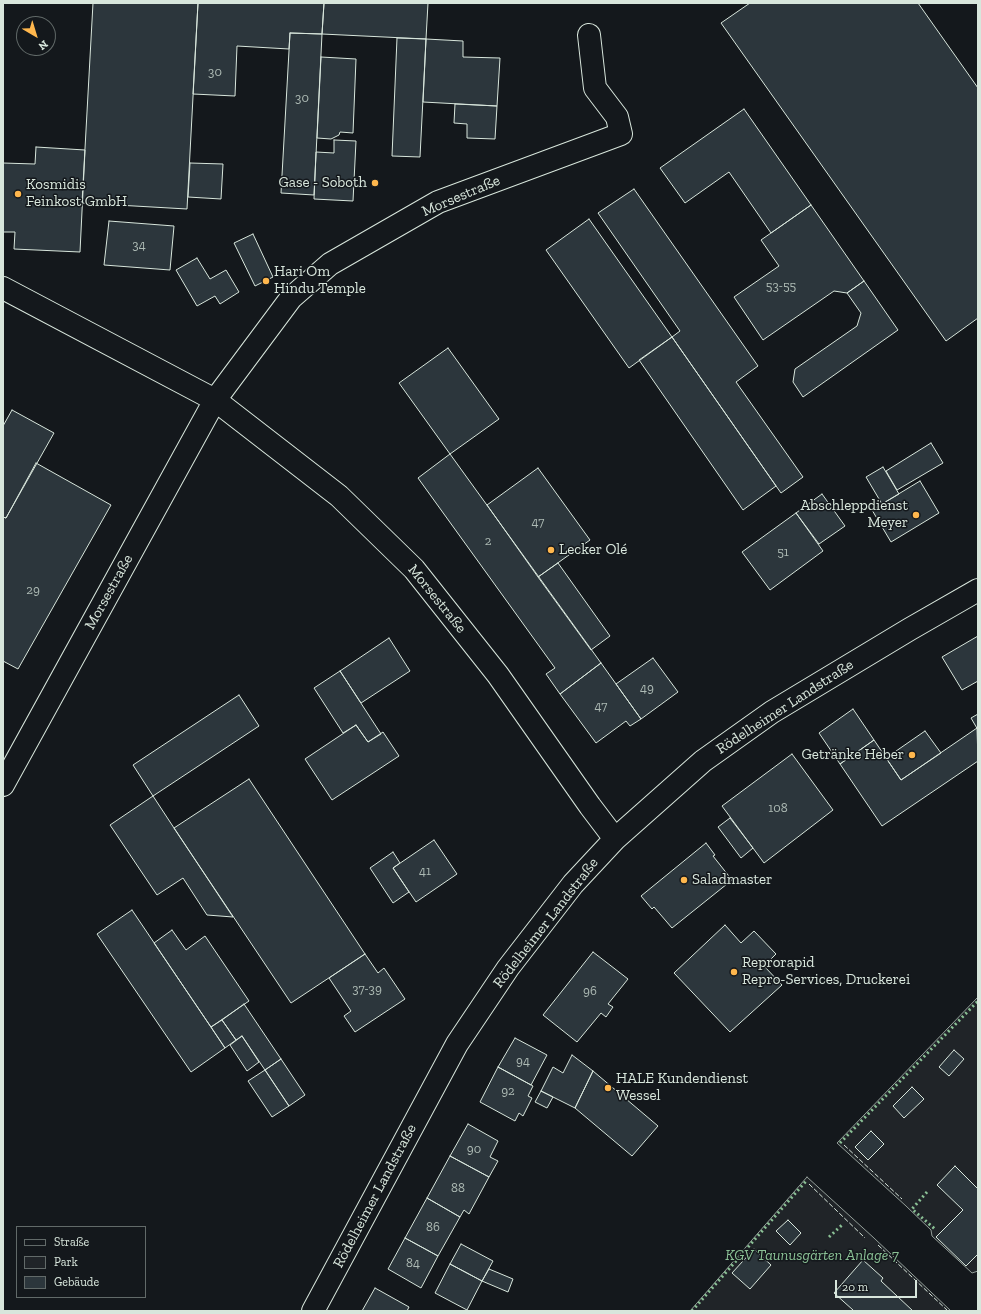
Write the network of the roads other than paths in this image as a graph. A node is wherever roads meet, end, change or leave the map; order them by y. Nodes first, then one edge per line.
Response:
1 (589, 35) dead end
2 (3, 288) edge
3 (215, 400) junction
4 (978, 590) edge
5 (3, 785) edge
6 (615, 839) junction
7 (313, 1311) edge

1 - 3 street, Morsestraße
2 - 3 street, Morsestraße
3 - 5 street, Morsestraße
3 - 6 street, Morsestraße
4 - 6 street, Rödelheimer Landstraße
6 - 7 street, Rödelheimer Landstraße

